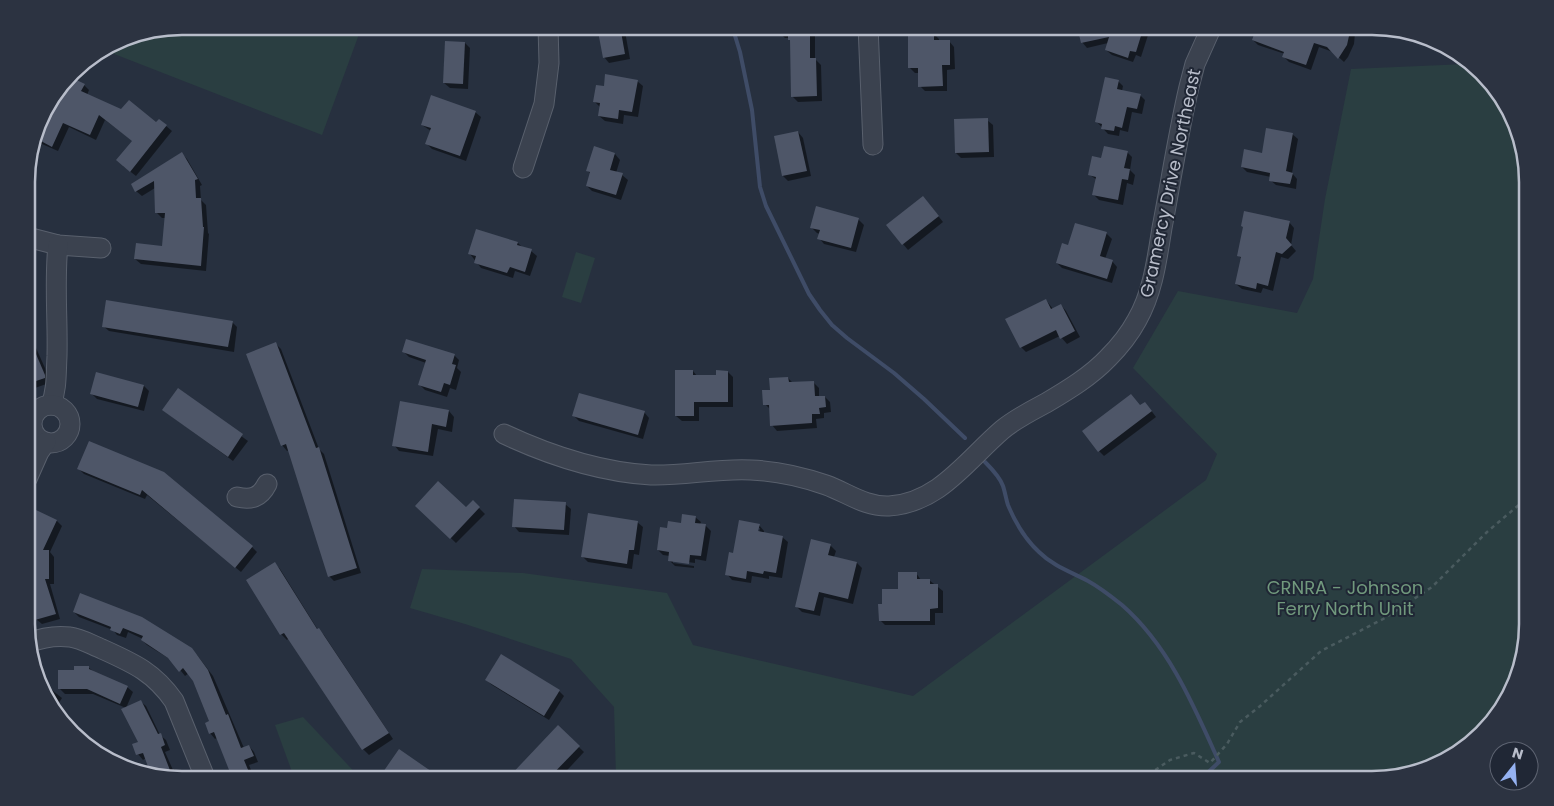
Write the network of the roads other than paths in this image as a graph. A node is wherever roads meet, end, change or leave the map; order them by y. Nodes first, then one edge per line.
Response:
1 (548, 35) edge
2 (868, 35) edge
3 (1208, 35) edge
4 (873, 145) dead end
5 (523, 168) dead end
6 (35, 239) edge
7 (58, 245) junction
8 (101, 248) dead end
9 (51, 405) junction
10 (35, 417) edge
11 (35, 431) edge
12 (504, 434) dead end
13 (46, 442) junction
14 (35, 461) edge
15 (267, 484) dead end
16 (237, 497) dead end
17 (36, 640) edge
18 (202, 771) edge

1 - 5 street
2 - 4 street
3 - 12 street, Gramercy Drive Northeast
6 - 7 street
7 - 8 street
7 - 9 street
9 - 10 street
9 - 13 street
11 - 13 street
13 - 14 street
15 - 16 street
17 - 18 street

